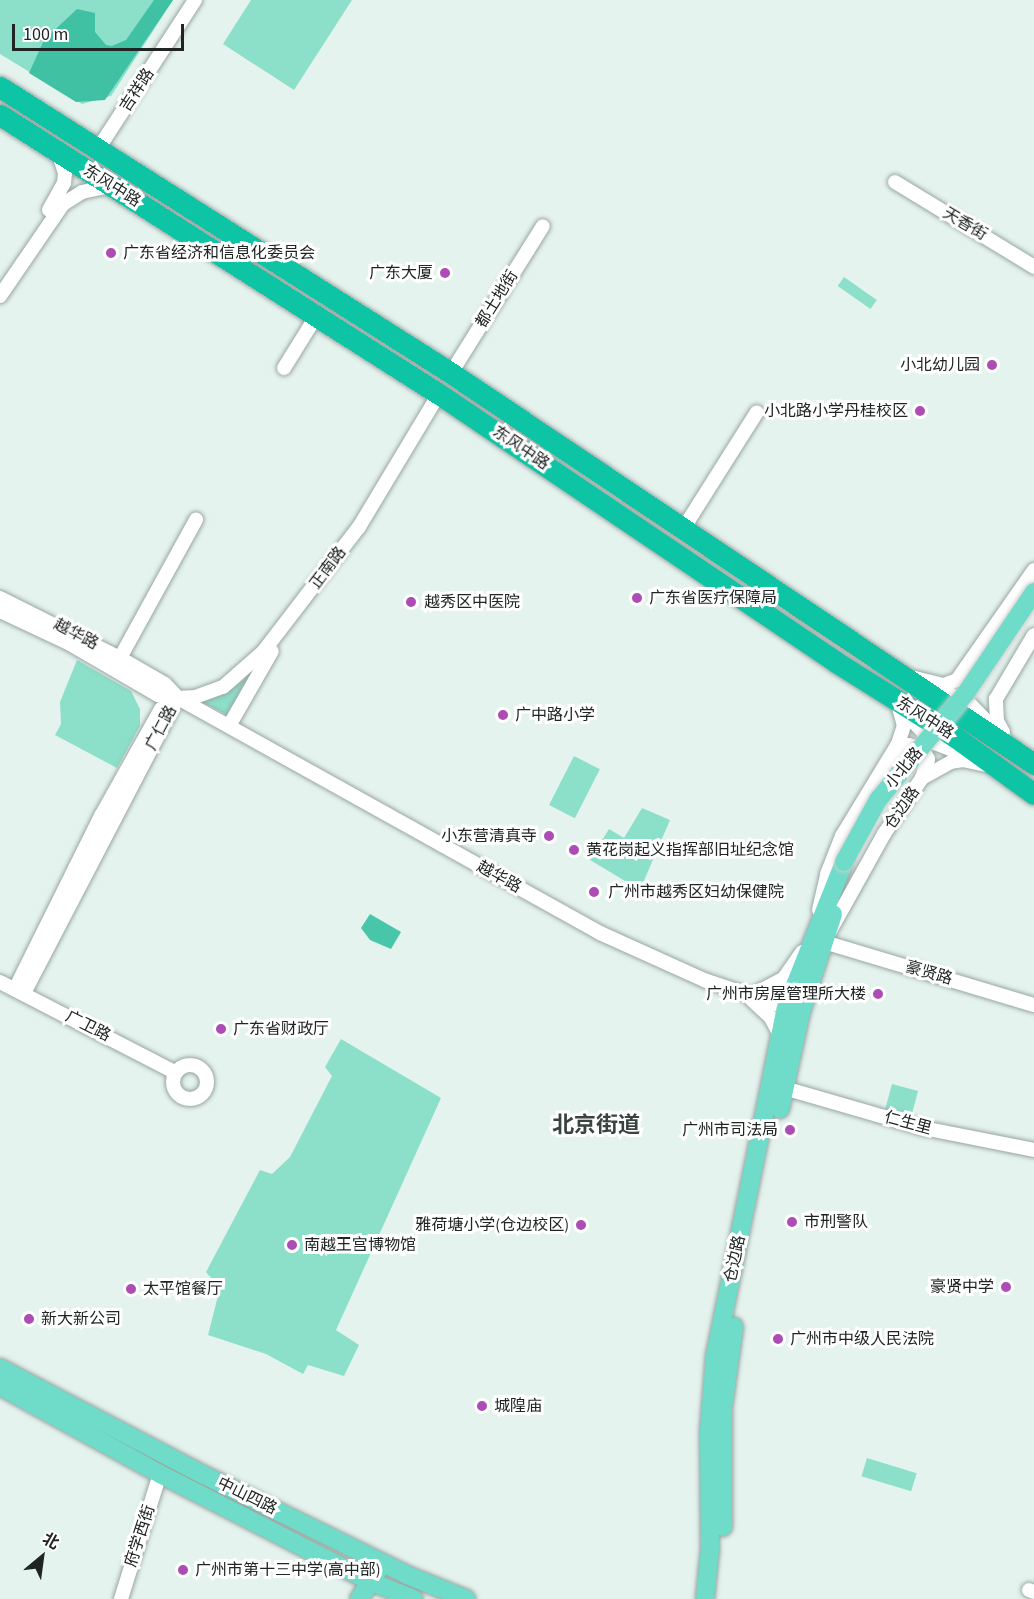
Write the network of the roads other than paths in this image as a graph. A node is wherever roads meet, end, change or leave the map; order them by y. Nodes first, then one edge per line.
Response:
1 (195, 0) edge
2 (0, 87) edge
3 (0, 115) edge
4 (98, 149) junction
5 (58, 152) junction
6 (895, 182) dead end
7 (110, 186) junction
8 (543, 226) dead end
9 (1034, 267) edge
10 (0, 281) edge
11 (0, 296) edge
12 (317, 315) junction
13 (285, 368) dead end
14 (452, 373) junction
15 (439, 394) junction
16 (758, 412) dead end
17 (196, 520) dead end
18 (683, 529) junction
19 (1034, 570) edge
20 (1034, 592) edge
21 (0, 598) edge
22 (1034, 609) edge
23 (0, 611) edge
24 (294, 613) junction
25 (1034, 635) edge
26 (120, 658) junction
27 (971, 662) junction
28 (895, 672) junction
29 (1004, 681) junction
30 (177, 698) junction
31 (897, 700) junction
32 (229, 726) junction
33 (1012, 749) junction
34 (893, 755) junction
35 (1034, 764) edge
36 (999, 770) junction
37 (922, 778) junction
38 (1034, 794) edge
39 (849, 863) junction
40 (820, 935) junction
41 (0, 974) edge
42 (0, 982) edge
43 (21, 988) junction
44 (749, 997) junction
45 (1034, 1005) edge
46 (794, 1010) junction
47 (781, 1037) junction
48 (176, 1073) dead end
49 (784, 1088) junction
50 (1034, 1150) edge
51 (0, 1368) edge
52 (0, 1386) edge
53 (29, 1393) junction
54 (160, 1474) junction
55 (385, 1564) junction
56 (374, 1588) edge
57 (121, 1599) edge
58 (359, 1599) edge
59 (414, 1599) edge
60 (466, 1599) edge
61 (705, 1599) edge
62 (718, 1599) edge

1 - 4 street, 吉祥路
2 - 4 highway, 东风中路
3 - 5 highway, 东风中路
4 - 14 highway, 东风中路
5 - 7 highway, 东风中路
5 - 10 street
6 - 9 street, 天香街
7 - 11 street
7 - 12 highway, 东风中路
8 - 14 street, 都土地街
12 - 13 street
12 - 15 highway, 东风中路
14 - 18 highway, 东风中路
15 - 24 street, 正南路
15 - 31 highway, 东风中路
16 - 18 street
17 - 26 street
18 - 28 highway, 东风中路
19 - 27 street
20 - 39 main road, 小北路, bridge
21 - 26 street, 越华路
22 - 39 main road, 小北路
23 - 30 street, 越华路
24 - 30 street, 正南路
24 - 32 street
25 - 29 street
26 - 30 street, 越华路
27 - 28 street
27 - 29 street
28 - 33 highway, 东风中路
29 - 33 street
30 - 32 street, 越华路
30 - 43 street, 广仁路
31 - 34 street, 仓边路
31 - 36 highway, 东风中路
32 - 44 street, 越华路
33 - 35 highway, 东风中路
34 - 37 street
34 - 40 street, 仓边路
36 - 37 street, 仓边路
36 - 38 highway, 东风中路
37 - 40 street, 仓边路
39 - 40 main road, 仓边路
40 - 44 street
40 - 45 street, 豪贤路
40 - 46 main road, 仓边路
41 - 43 street, 广卫路
42 - 43 street, 广卫路
43 - 48 street, 广卫路
44 - 46 street, 越华路
44 - 47 street
46 - 47 main road, 仓边路
46 - 49 main road, 仓边路
47 - 61 main road, 仓边路
49 - 50 street, 仁生里
49 - 62 main road, 仓边路
51 - 53 main road
52 - 53 main road
53 - 54 main road, 中山四路
53 - 55 main road, 中山四路
54 - 56 main road, 中山四路
54 - 57 street, 府学西街
55 - 56 main road
55 - 60 main road, 中山四路
56 - 58 main road
56 - 59 main road, 中山四路

